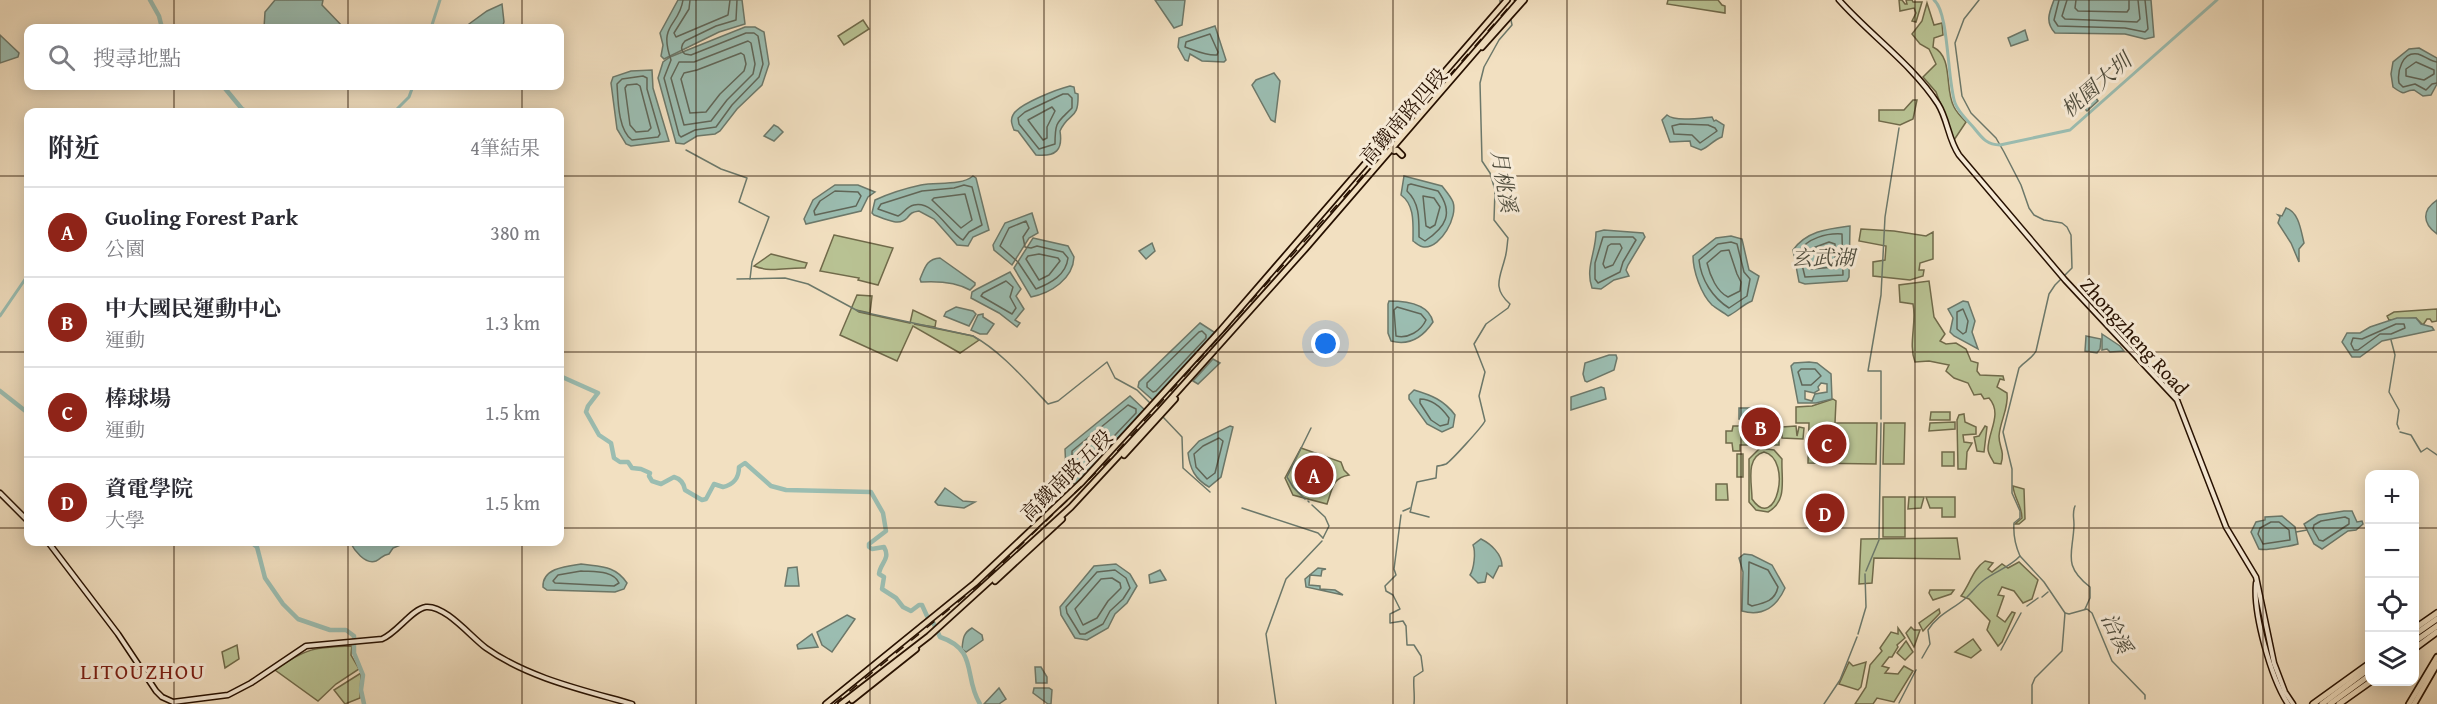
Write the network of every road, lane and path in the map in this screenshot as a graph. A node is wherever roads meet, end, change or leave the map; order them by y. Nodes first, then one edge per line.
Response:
1 (1509, 0) edge
2 (1522, 0) edge
3 (1839, 0) edge
4 (1500, 9) junction
5 (1495, 19) junction
6 (1488, 41) junction
7 (1475, 51) junction
8 (1411, 99) dead end
9 (1420, 100) junction
10 (1415, 110) junction
11 (1419, 117) junction
12 (1395, 134) junction
13 (1400, 140) junction
14 (1394, 151) junction
15 (1402, 155) dead end
16 (1364, 171) junction
17 (1352, 179) junction
18 (1362, 186) junction
19 (1352, 194) junction
20 (1300, 240) junction
21 (1305, 250) junction
22 (1283, 262) junction
23 (1272, 270) junction
24 (1212, 353) junction
25 (1206, 364) junction
26 (1137, 423) junction
27 (1131, 435) junction
28 (1128, 451) junction
29 (1115, 460) junction
30 (0, 493) edge
31 (24, 517) edge
32 (51, 546) edge
33 (1016, 549) junction
34 (1005, 556) junction
35 (2257, 579) junction
36 (975, 583) junction
37 (984, 588) junction
38 (967, 595) junction
39 (976, 598) junction
40 (2435, 616) edge
41 (2419, 626) edge
42 (2437, 626) edge
43 (2418, 632) edge
44 (2437, 632) edge
45 (2419, 639) edge
46 (2419, 646) edge
47 (2437, 657) edge
48 (2437, 664) edge
49 (2365, 667) edge
50 (2365, 673) edge
51 (2365, 678) edge
52 (2365, 685) edge
53 (2349, 687) junction
54 (2341, 693) junction
55 (632, 704) edge
56 (828, 704) edge
57 (841, 704) edge
58 (846, 704) edge
59 (2288, 704) edge
60 (2293, 704) edge
61 (2313, 704) edge
62 (2322, 704) edge
63 (2330, 704) edge
64 (2339, 704) edge
65 (2409, 704) edge
66 (2414, 704) edge

1 - 4 main road, 高鐵南路四段
1 - 5 main road, 高鐵南路四段
2 - 6 main road, 高鐵南路四段
2 - 7 main road, 高鐵南路四段
3 - 35 main road
4 - 5 main road
4 - 9 main road, 高鐵南路四段
5 - 10 main road, 高鐵南路四段
6 - 7 main road
6 - 14 main road, 高鐵南路四段
7 - 11 main road, 高鐵南路四段
8 - 9 main road
9 - 17 main road, 高鐵南路四段
10 - 11 main road
10 - 12 main road, 高鐵南路四段
11 - 13 main road, 高鐵南路四段
12 - 13 main road
12 - 16 main road, 高鐵南路四段
13 - 19 main road, 高鐵南路四段
14 - 15 main road
14 - 18 main road, 高鐵南路四段
16 - 17 main road
16 - 20 main road, 高鐵南路四段
17 - 20 main road, 高鐵南路四段
18 - 19 main road
18 - 21 main road, 高鐵南路四段
19 - 21 main road, 高鐵南路四段
20 - 22 main road, 高鐵南路五段
20 - 23 main road, 高鐵南路五段
21 - 24 main road, 高鐵南路五段
21 - 25 main road, 高鐵南路五段
22 - 23 main road
22 - 27 main road, 高鐵南路五段
23 - 26 main road, 高鐵南路五段
24 - 25 main road
24 - 29 main road, 高鐵南路五段
25 - 28 main road, 高鐵南路五段
26 - 27 main road
26 - 34 main road, 高鐵南路五段
27 - 33 main road, 高鐵南路五段
28 - 29 main road
28 - 39 main road, 高鐵南路五段
29 - 37 main road, 高鐵南路五段
30 - 31 main road
32 - 55 main road
33 - 34 main road
33 - 38 main road, 高鐵南路五段
34 - 36 main road, 高鐵南路五段
35 - 59 main road
35 - 60 main road
36 - 38 main road
36 - 56 main road, 高鐵南路五段
37 - 39 main road
37 - 57 main road, 高鐵南路五段
38 - 56 main road, 高鐵南路五段
39 - 58 main road, 高鐵南路五段
40 - 41 highway
40 - 43 highway
42 - 45 highway
44 - 46 highway
47 - 65 main road
48 - 66 main road
49 - 61 highway
50 - 53 highway
51 - 53 highway
52 - 64 highway
53 - 54 highway
54 - 62 highway
54 - 63 highway

